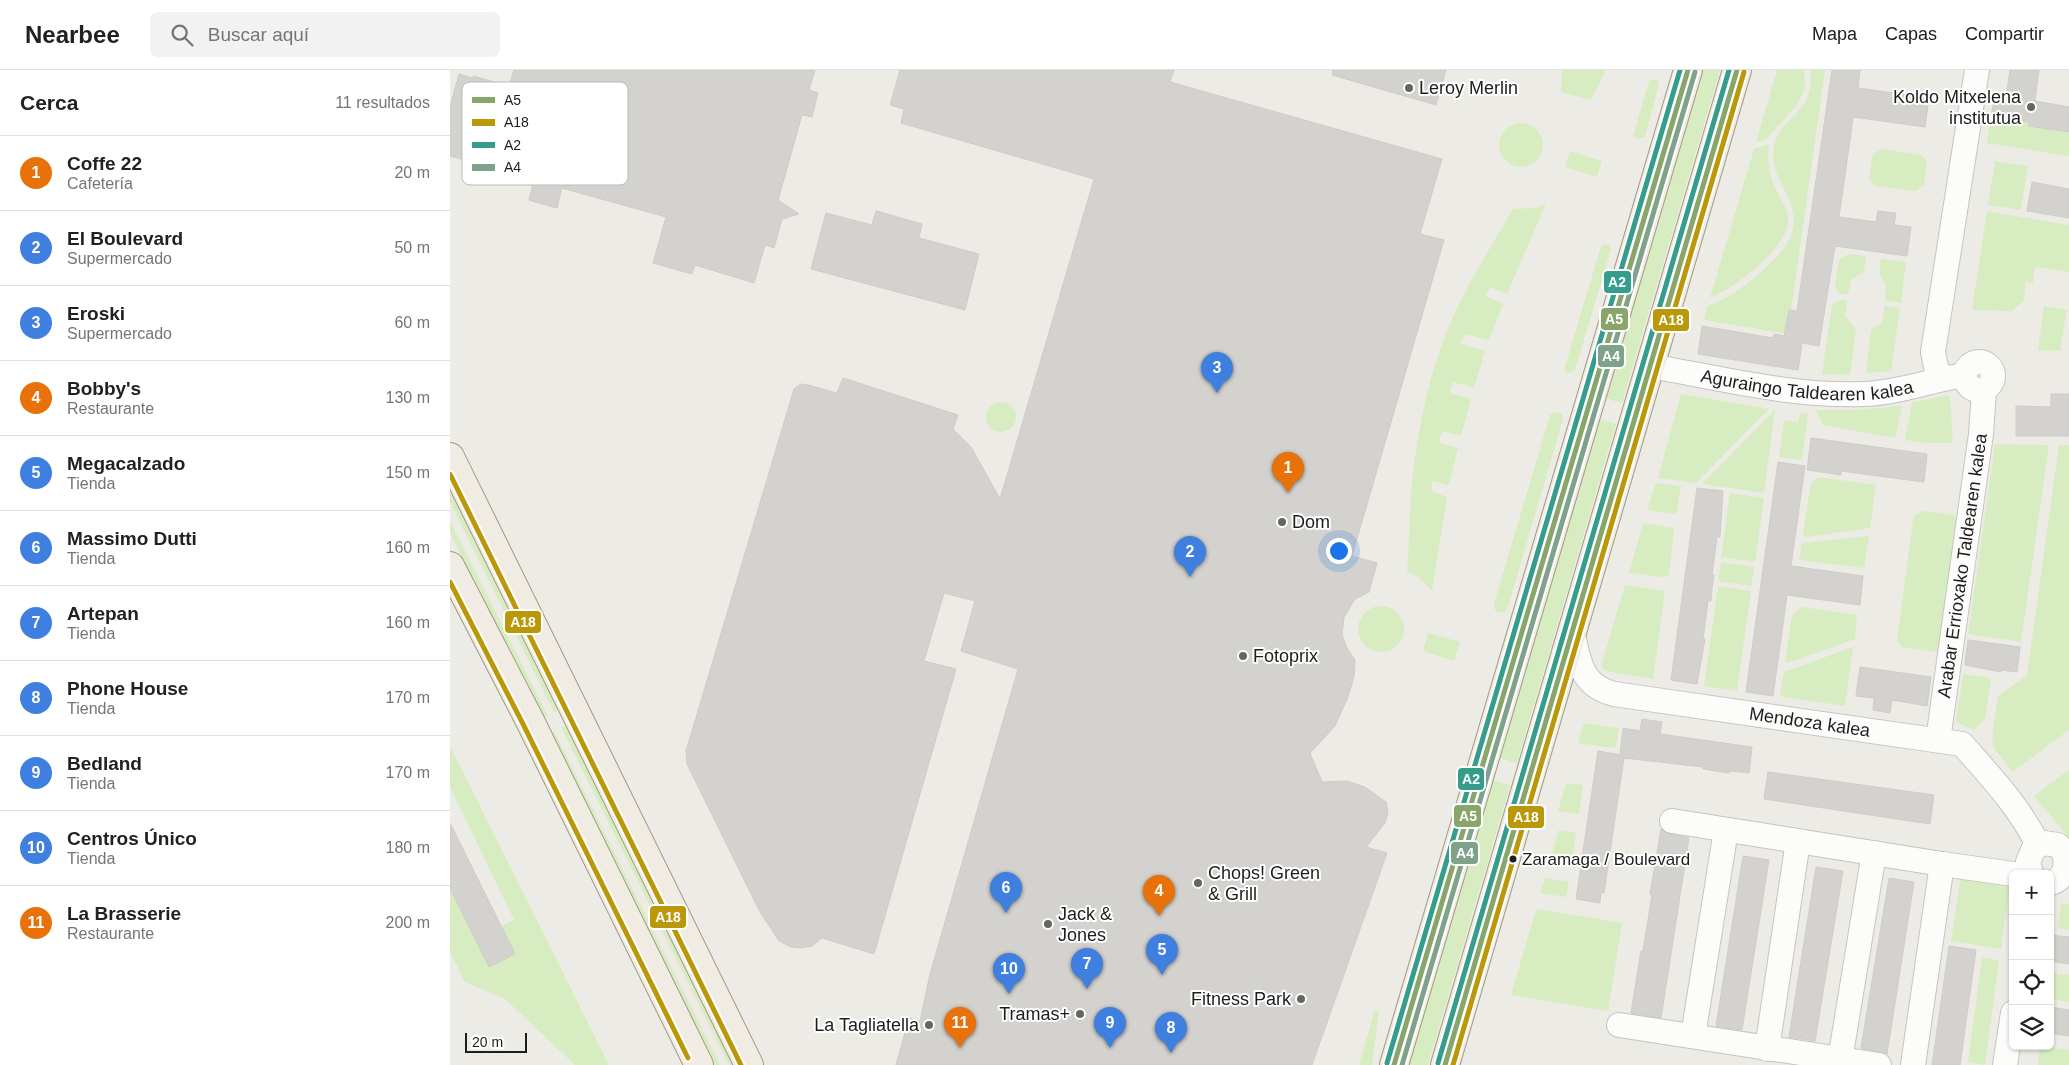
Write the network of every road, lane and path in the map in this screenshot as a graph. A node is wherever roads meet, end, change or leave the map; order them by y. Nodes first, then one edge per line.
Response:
1 (1688, 70) edge
2 (1737, 70) edge
3 (1977, 70) edge
4 (1650, 366) junction
5 (1953, 377) junction
6 (450, 457) edge
7 (450, 566) edge
8 (1572, 631) junction
9 (1938, 740) junction
10 (1672, 820) dead end
11 (1726, 830) junction
12 (1798, 841) junction
13 (2038, 845) junction
14 (1874, 853) junction
15 (1942, 864) junction
16 (2036, 870) edge
17 (2050, 870) edge
18 (2009, 872) edge
19 (1619, 1025) dead end
20 (1693, 1036) junction
21 (2009, 1043) edge
22 (1767, 1048) junction
23 (1840, 1060) junction
24 (699, 1065) edge
25 (749, 1065) edge
26 (1394, 1065) edge
27 (1444, 1065) edge
28 (1879, 1065) edge
29 (1913, 1065) edge
30 (2006, 1065) edge

1 - 26 main road
2 - 4 main road
3 - 5 street
4 - 5 street, Aguraingo Taldearen kalea
4 - 8 main road
5 - 9 street, Arabar Errioxako Taldearen kalea
6 - 25 main road
7 - 24 main road
8 - 9 street, Mendoza kalea
8 - 27 main road
9 - 13 street, Mendoza kalea
10 - 11 street
11 - 12 street
11 - 20 street
12 - 14 street
12 - 22 street
13 - 16 street
13 - 17 street
14 - 15 street
14 - 23 street
15 - 18 street
15 - 29 street
19 - 20 street
20 - 22 street
21 - 30 street
22 - 23 street
23 - 28 street

